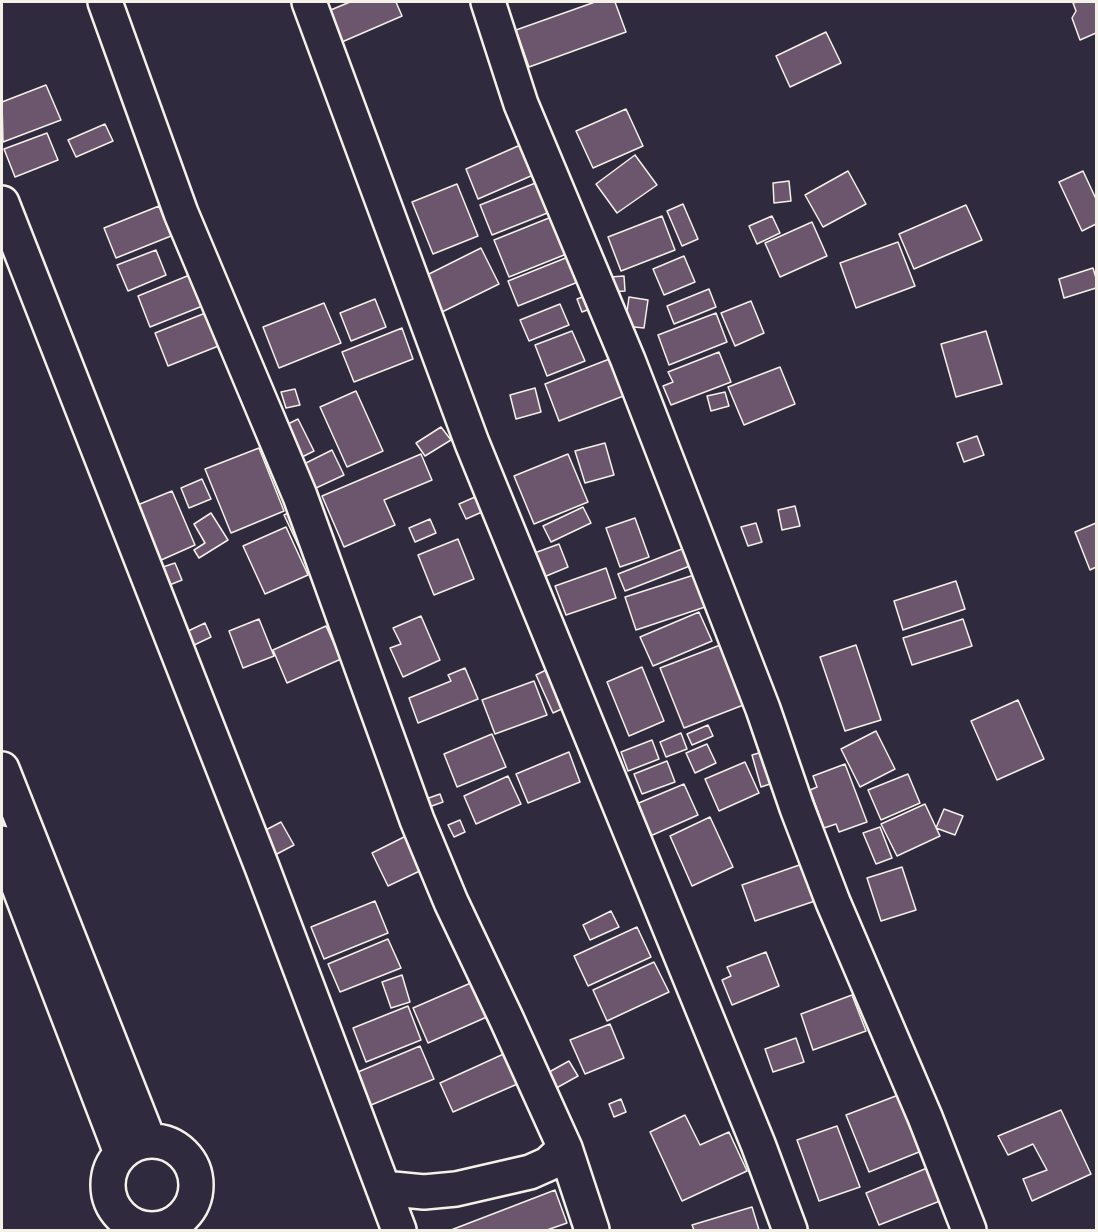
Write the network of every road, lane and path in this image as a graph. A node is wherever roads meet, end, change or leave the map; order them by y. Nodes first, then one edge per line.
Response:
1 (105, 2) edge
2 (309, 2) edge
3 (488, 2) edge
4 (2, 203) edge
5 (2, 769) edge
6 (2, 843) edge
7 (135, 1147) junction
8 (565, 1148) junction
9 (383, 1188) junction
10 (166, 1227) edge
11 (399, 1230) edge
12 (592, 1230) edge
13 (790, 1230) edge
14 (969, 1230) edge

1 - 8 street
2 - 13 street
3 - 14 street
4 - 9 street
5 - 7 street
6 - 7 street
7 - 10 street
7 - 10 street
8 - 9 street
8 - 12 street
9 - 11 street

